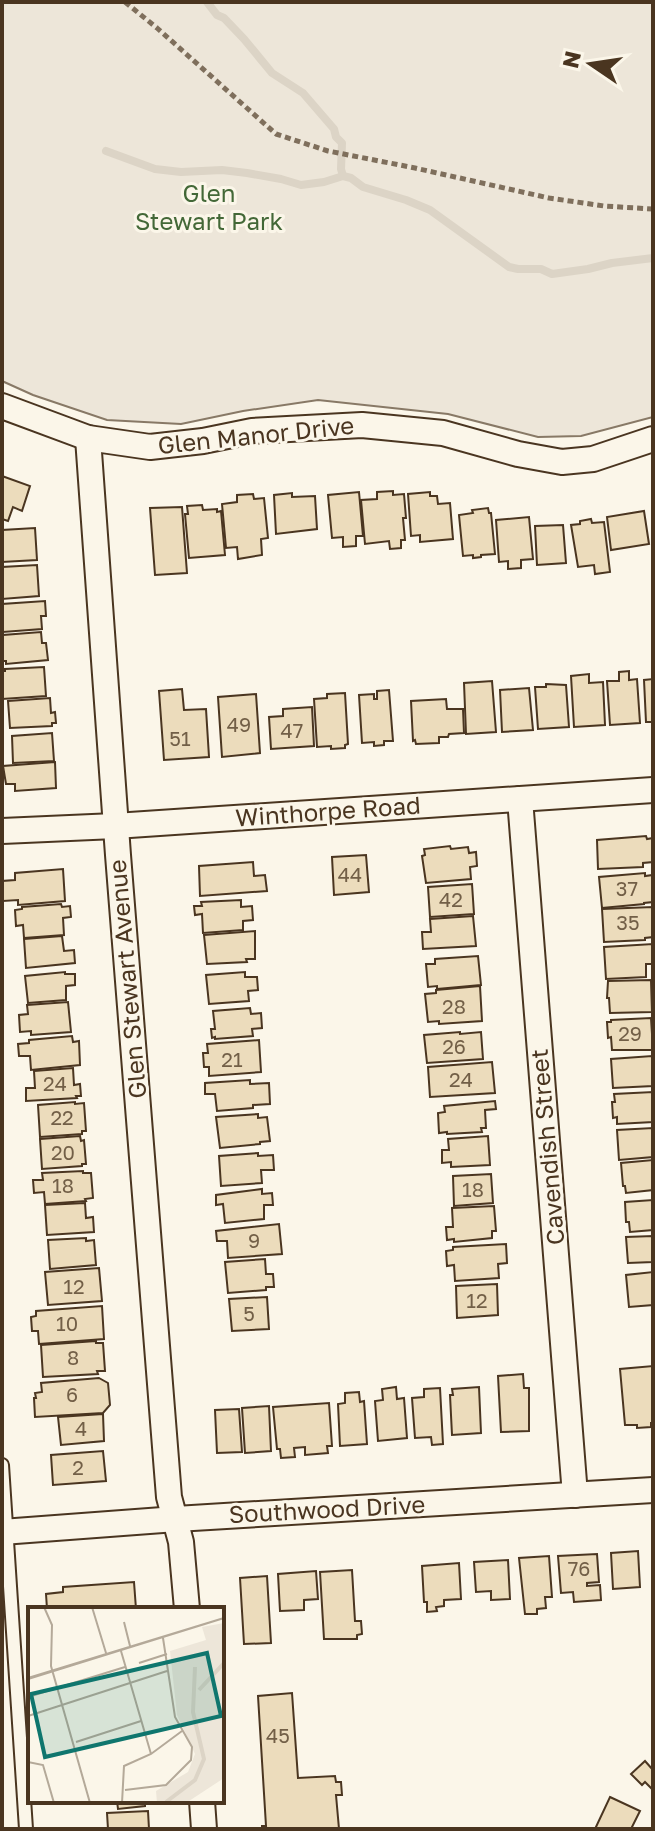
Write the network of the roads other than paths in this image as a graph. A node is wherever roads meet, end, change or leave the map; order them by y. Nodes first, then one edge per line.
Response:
1 (2, 406) edge
2 (88, 438) junction
3 (653, 439) edge
4 (653, 790) edge
5 (520, 799) junction
6 (115, 826) junction
7 (2, 831) edge
8 (2, 1465) edge
9 (653, 1490) edge
10 (575, 1495) junction
11 (176, 1519) junction
12 (5, 1531) edge
13 (187, 1607) edge
14 (202, 1803) edge
15 (26, 1829) edge
16 (204, 1829) edge

1 - 2 street, Glen Manor Drive
2 - 3 street, Glen Manor Drive
2 - 6 street, Glen Stewart Avenue
4 - 5 street, Winthorpe Road
5 - 6 street, Winthorpe Road
5 - 10 street, Cavendish Street
6 - 7 street, Winthorpe Road
6 - 11 street, Glen Stewart Avenue
8 - 12 lane
9 - 10 street, Southwood Drive
10 - 11 street, Southwood Drive
11 - 12 street, Southwood Drive
11 - 13 street, Glen Stewart Avenue
12 - 15 lane
14 - 16 street

